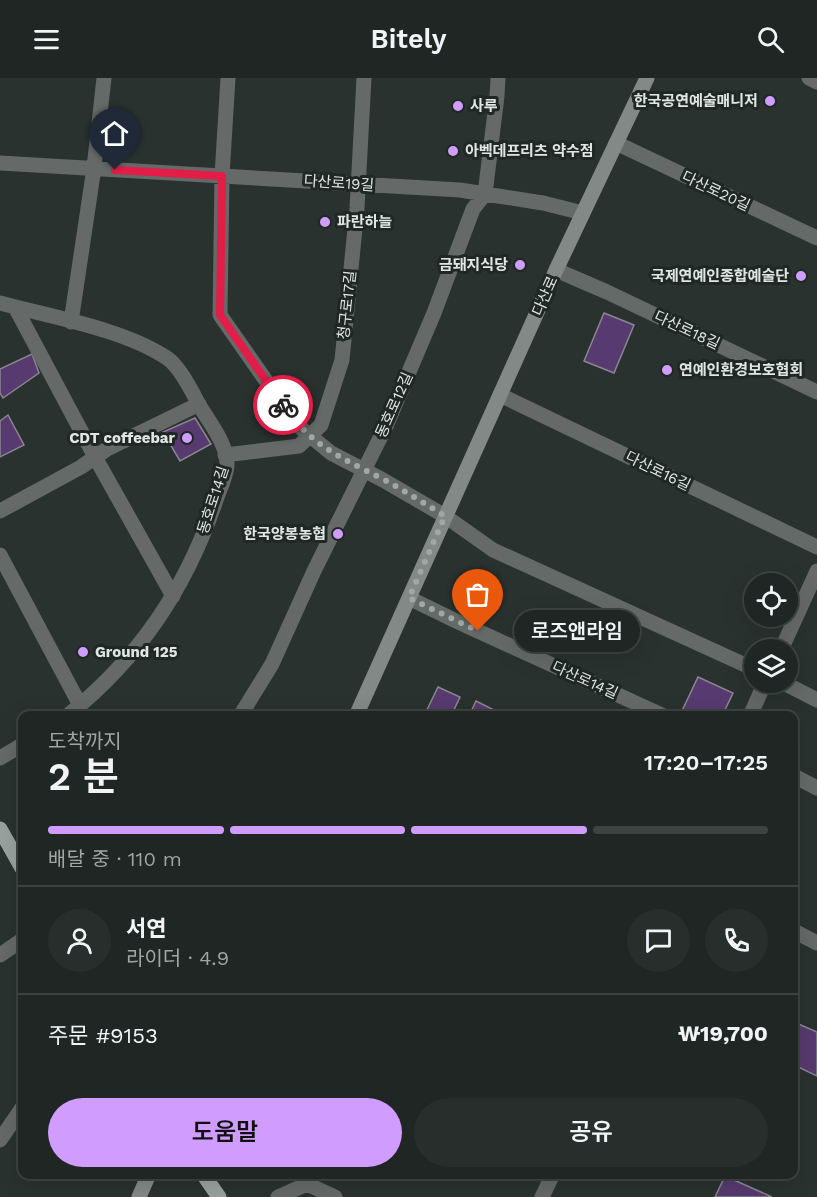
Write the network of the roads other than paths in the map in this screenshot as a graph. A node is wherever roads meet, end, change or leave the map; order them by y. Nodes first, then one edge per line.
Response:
1 (104, 78) edge
2 (228, 78) edge
3 (364, 78) edge
4 (498, 78) edge
5 (647, 78) edge
6 (809, 78) edge
7 (817, 82) edge
8 (616, 143) junction
9 (0, 163) edge
10 (94, 168) junction
11 (222, 176) junction
12 (358, 184) junction
13 (485, 194) junction
14 (583, 213) junction
15 (817, 238) edge
16 (556, 270) junction
17 (7, 305) edge
18 (71, 322) junction
19 (817, 392) edge
20 (500, 395) junction
21 (199, 404) junction
22 (309, 436) junction
23 (225, 455) junction
24 (95, 457) junction
25 (364, 470) junction
26 (0, 511) edge
27 (445, 516) junction
28 (817, 547) edge
29 (0, 555) edge
30 (817, 572) edge
31 (172, 596) junction
32 (409, 598) junction
33 (786, 639) edge
34 (744, 664) edge
35 (798, 690) edge
36 (760, 693) edge
37 (817, 700) edge
38 (80, 705) junction
39 (73, 711) edge
40 (243, 711) edge
41 (358, 711) edge
42 (653, 711) edge
43 (752, 711) edge
44 (18, 748) edge
45 (0, 758) edge
46 (798, 778) edge
47 (817, 788) edge
48 (0, 829) edge
49 (5, 848) edge
50 (18, 863) edge
51 (798, 933) edge
52 (18, 943) edge
53 (817, 943) edge
54 (0, 955) edge
55 (18, 1114) edge
56 (0, 1140) edge
57 (147, 1179) edge
58 (206, 1179) edge
59 (551, 1179) edge
60 (139, 1197) edge
61 (219, 1197) edge
62 (278, 1197) edge
63 (335, 1197) edge
64 (542, 1197) edge

1 - 10 street
2 - 11 street
3 - 12 street, 청구로17길
4 - 13 street, 동호로12길
5 - 8 main road, 다산로
6 - 7 street
8 - 14 main road, 다산로
8 - 15 street, 다산로20길
9 - 10 street, 다산로19길
10 - 11 street, 다산로19길
10 - 18 street
11 - 12 street, 다산로19길
11 - 22 street
12 - 13 street, 다산로19길
12 - 22 street, 청구로17길
13 - 14 street, 다산로19길
13 - 25 street, 동호로12길
14 - 16 main road, 다산로
16 - 19 street, 다산로18길
16 - 20 main road, 다산로
17 - 18 street, 동호로14길
17 - 24 street, 동호로14길
18 - 21 street, 동호로14길
20 - 27 main road, 다산로
20 - 28 street, 다산로16길
21 - 23 street, 동호로14길
21 - 24 street
22 - 23 street
22 - 25 street
23 - 31 street, 동호로14길
24 - 26 street
24 - 31 street, 동호로14길
25 - 27 street
25 - 40 street, 동호로12길
27 - 32 main road, 다산로
27 - 34 street
29 - 38 street
30 - 33 street
31 - 38 street, 동호로14길
32 - 41 main road, 다산로
32 - 42 street, 다산로14길
35 - 37 street
36 - 43 street
38 - 39 street, 동호로14길
44 - 45 street
46 - 47 street
48 - 49 main road
49 - 50 main road
51 - 53 street
52 - 54 street
55 - 56 street
57 - 60 main road
58 - 61 main road
59 - 64 street
62 - 63 street

